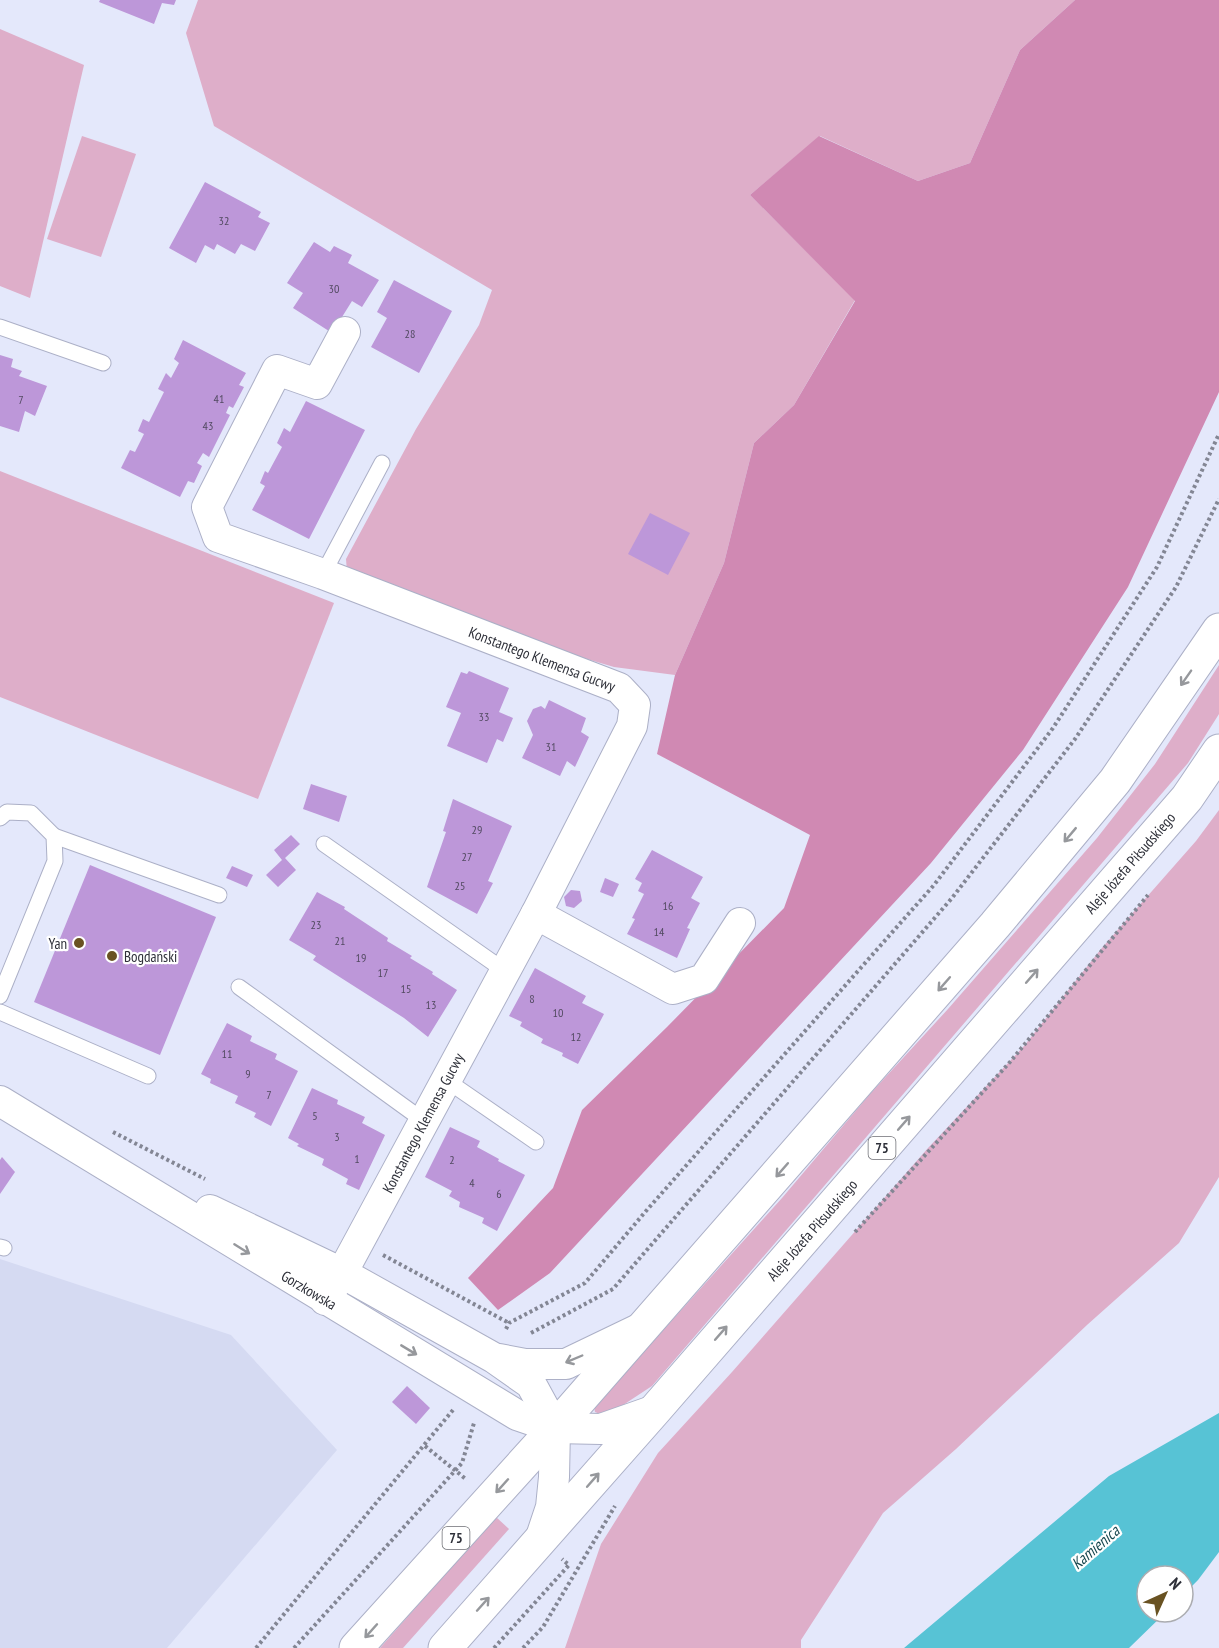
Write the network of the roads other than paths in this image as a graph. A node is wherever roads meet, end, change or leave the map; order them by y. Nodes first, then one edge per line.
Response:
1 (0, 327) edge
2 (345, 332) dead end
3 (103, 363) dead end
4 (382, 463) dead end
5 (323, 574) junction
6 (1219, 630) edge
7 (1219, 751) edge
8 (0, 818) edge
9 (54, 836) junction
10 (324, 844) dead end
11 (219, 895) dead end
12 (536, 914) junction
13 (740, 923) dead end
14 (505, 970) junction
15 (239, 987) dead end
16 (0, 996) edge
17 (0, 1012) edge
18 (148, 1076) dead end
19 (446, 1080) junction
20 (0, 1101) edge
21 (424, 1121) junction
22 (67, 1142) junction
23 (536, 1142) dead end
24 (342, 1273) junction
25 (325, 1300) junction
26 (645, 1325) junction
27 (494, 1358) junction
28 (655, 1410) junction
29 (517, 1415) junction
30 (555, 1428) junction
31 (526, 1459) junction
32 (540, 1540) junction
33 (356, 1648) edge
34 (445, 1648) edge

1 - 3 lane
2 - 5 street, Konstantego Klemensa Gucwy
4 - 5 lane
5 - 12 street, Konstantego Klemensa Gucwy
6 -> 26 main road, 75
28 -> 7 main road, Aleje Józefa Piłsudskiego / 75
8 - 9 lane
9 - 11 lane
9 - 16 lane
10 - 14 lane
12 - 13 street
12 - 14 street, Konstantego Klemensa Gucwy
14 - 19 street, Konstantego Klemensa Gucwy
15 - 21 lane
17 - 18 lane
19 - 21 street, Konstantego Klemensa Gucwy
19 - 23 lane
20 - 22 street, Gorzkowska
21 - 24 street, Konstantego Klemensa Gucwy
22 - 24 street, Gorzkowska
22 -> 25 street, Gorzkowska
24 - 25 street, Konstantego Klemensa Gucwy
24 - 27 street, Gorzkowska
25 -> 29 street, Gorzkowska
26 -> 27 street, Gorzkowska
26 - 30 main road, 75
27 - 30 street, Gorzkowska
28 - 30 street, Gorzkowska
32 -> 28 main road, Aleje Józefa Piłsudskiego / 75
29 - 30 street, Gorzkowska
29 - 31 street
30 - 31 main road, 75
30 - 32 street, Gorzkowska
31 -> 33 main road, 75
34 -> 32 main road, Aleje Józefa Piłsudskiego / 75

